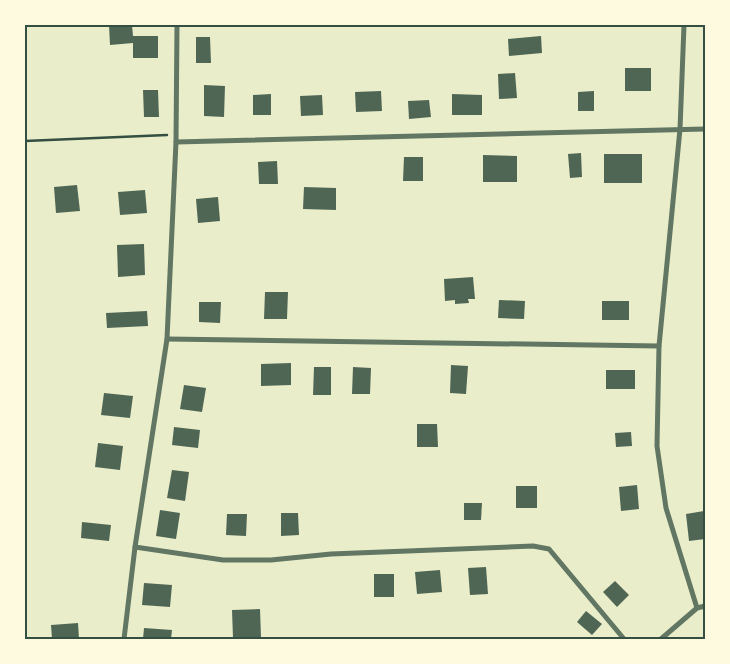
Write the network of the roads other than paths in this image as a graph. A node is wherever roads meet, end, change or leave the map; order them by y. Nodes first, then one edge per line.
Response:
1 (177, 25) edge
2 (684, 25) edge
3 (705, 129) edge
4 (680, 130) junction
5 (176, 142) junction
6 (168, 340) junction
7 (659, 346) junction
8 (135, 547) junction
9 (705, 606) edge
10 (697, 608) junction
11 (124, 639) edge
12 (624, 639) edge
13 (661, 639) edge

1 - 5 street
2 - 4 street
3 - 4 street
4 - 5 street
4 - 7 street
5 - 6 street
6 - 7 street
6 - 8 street
7 - 10 street
8 - 11 street
8 - 12 street
9 - 10 street
10 - 13 street

